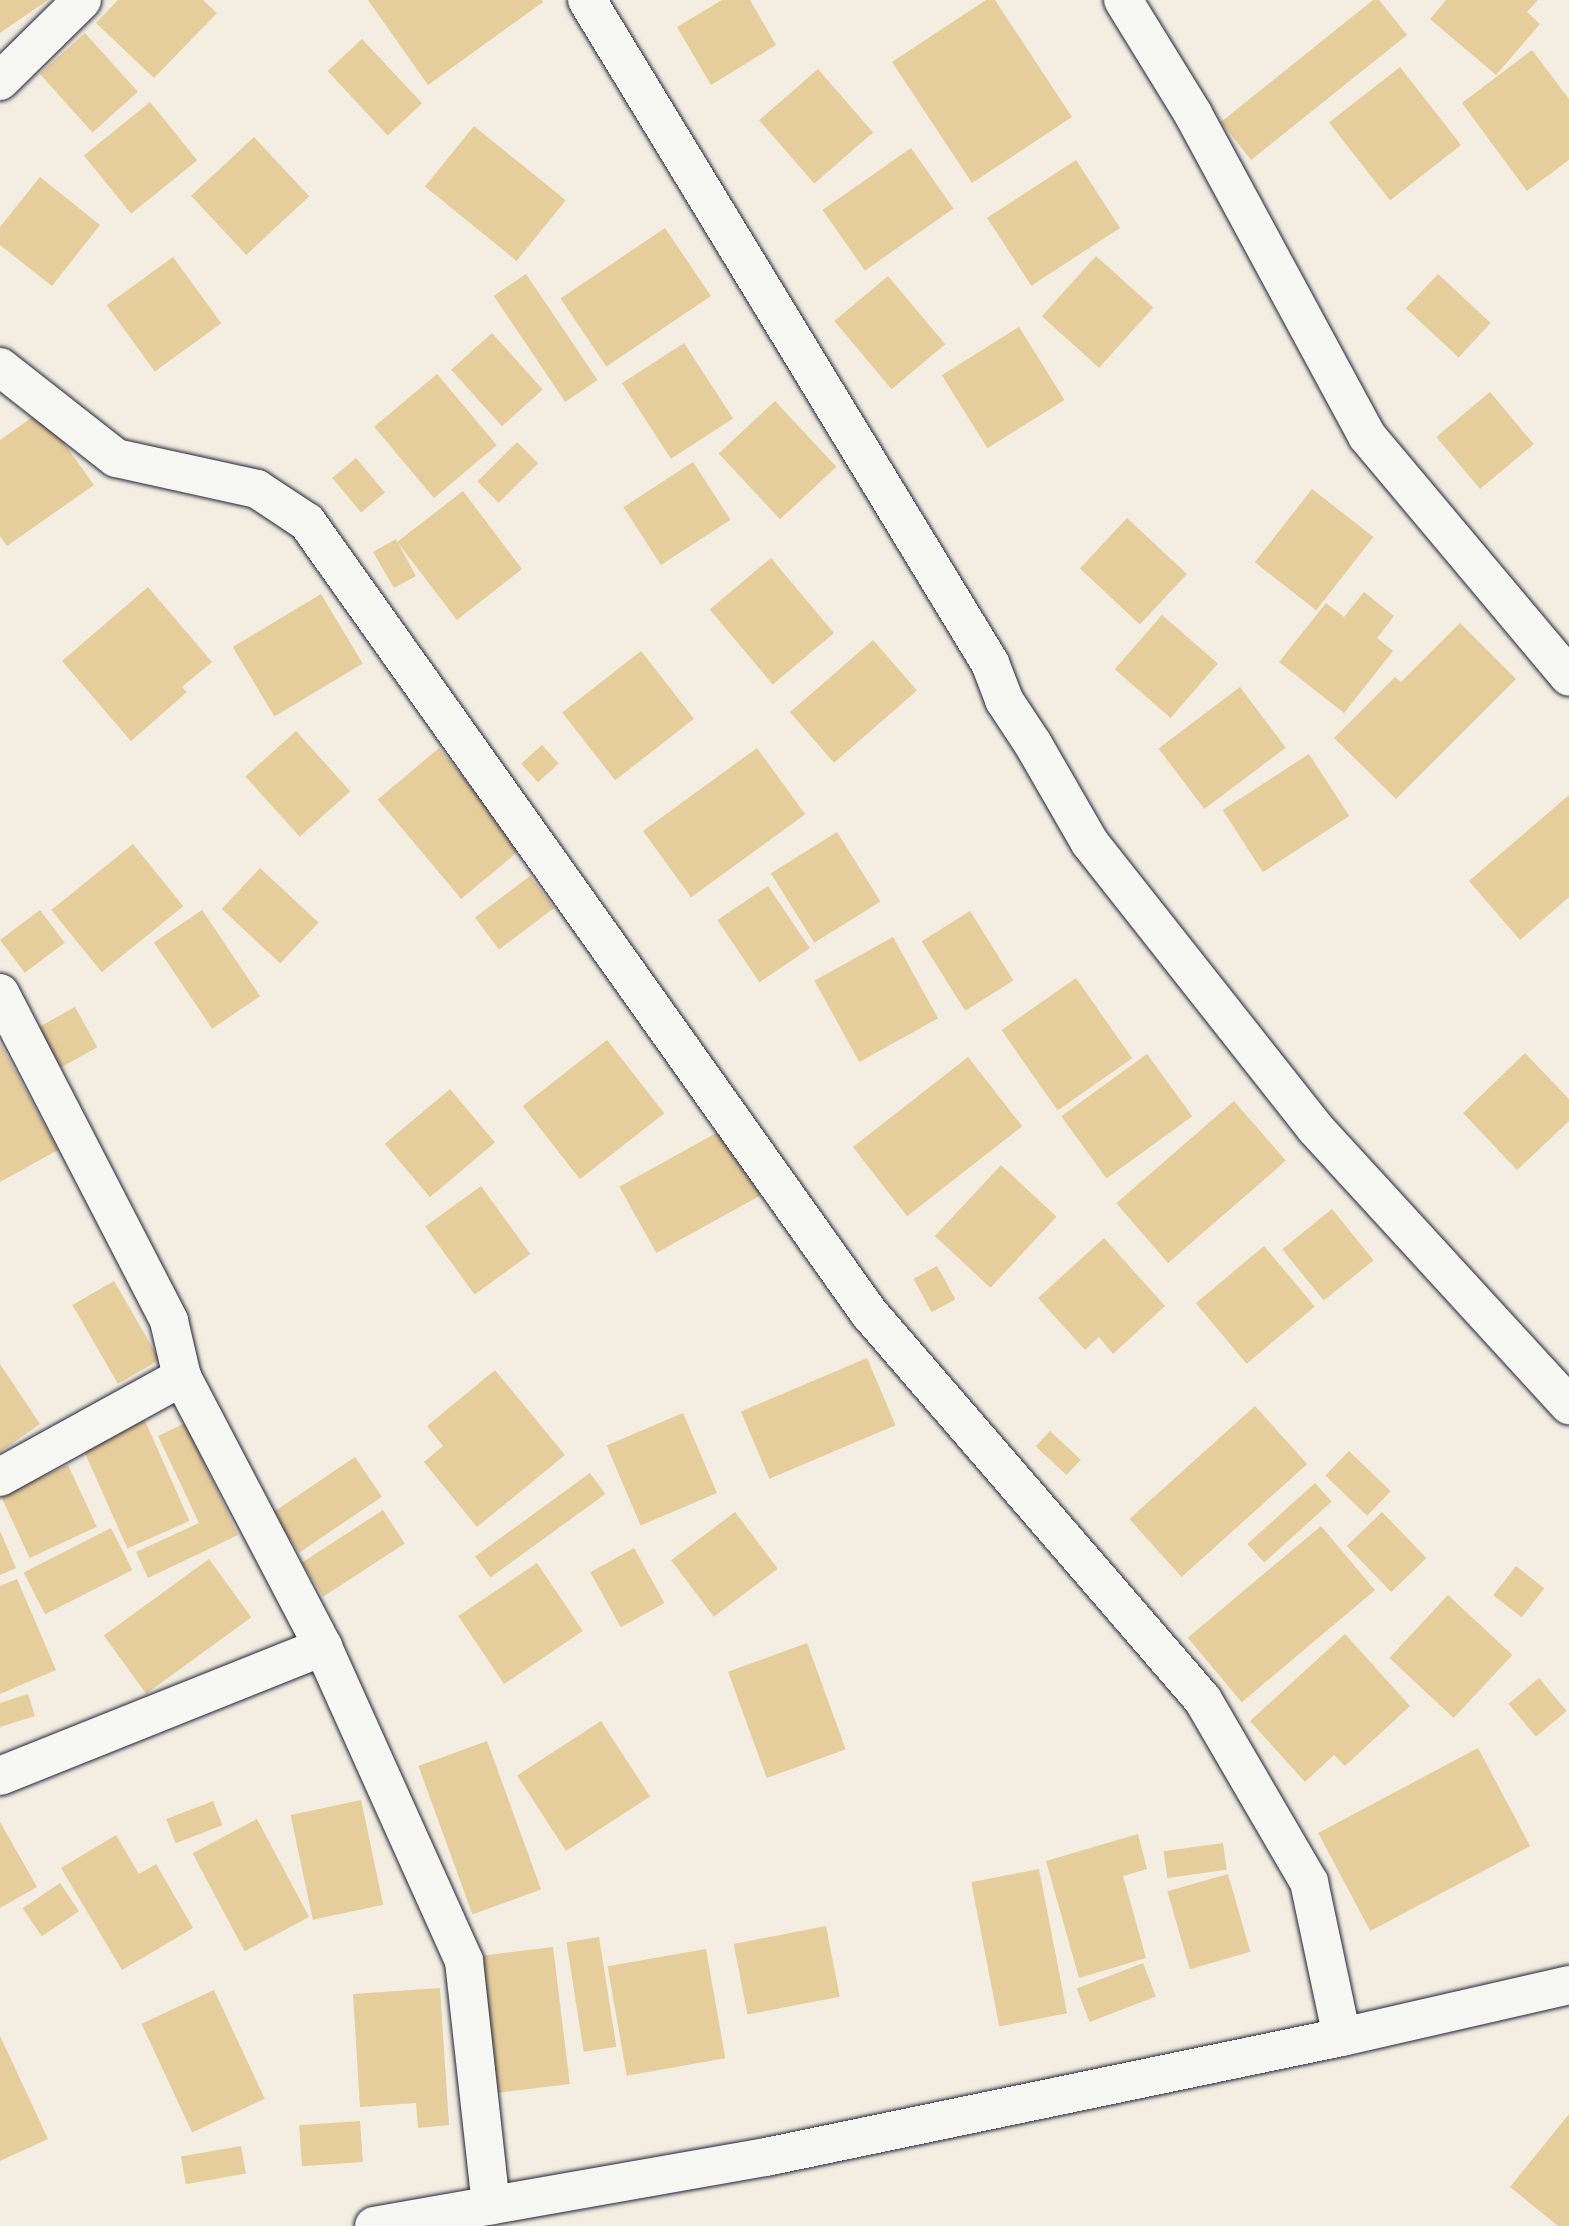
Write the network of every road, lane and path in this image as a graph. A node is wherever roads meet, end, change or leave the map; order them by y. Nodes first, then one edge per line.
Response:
1 (82, 0) edge
2 (587, 0) edge
3 (1123, 0) edge
4 (0, 81) edge
5 (0, 367) edge
6 (1569, 677) edge
7 (0, 993) edge
8 (182, 1377) junction
9 (1569, 1405) edge
10 (0, 1477) edge
11 (323, 1647) junction
12 (0, 1776) edge
13 (1569, 1985) edge
14 (1342, 2036) junction
15 (491, 2206) junction
16 (374, 2226) edge

1 - 4 street
2 - 9 street
3 - 6 street
5 - 14 street
7 - 8 street
8 - 10 street
8 - 11 street
11 - 12 street
11 - 15 street
13 - 14 street
14 - 15 street
15 - 16 street

